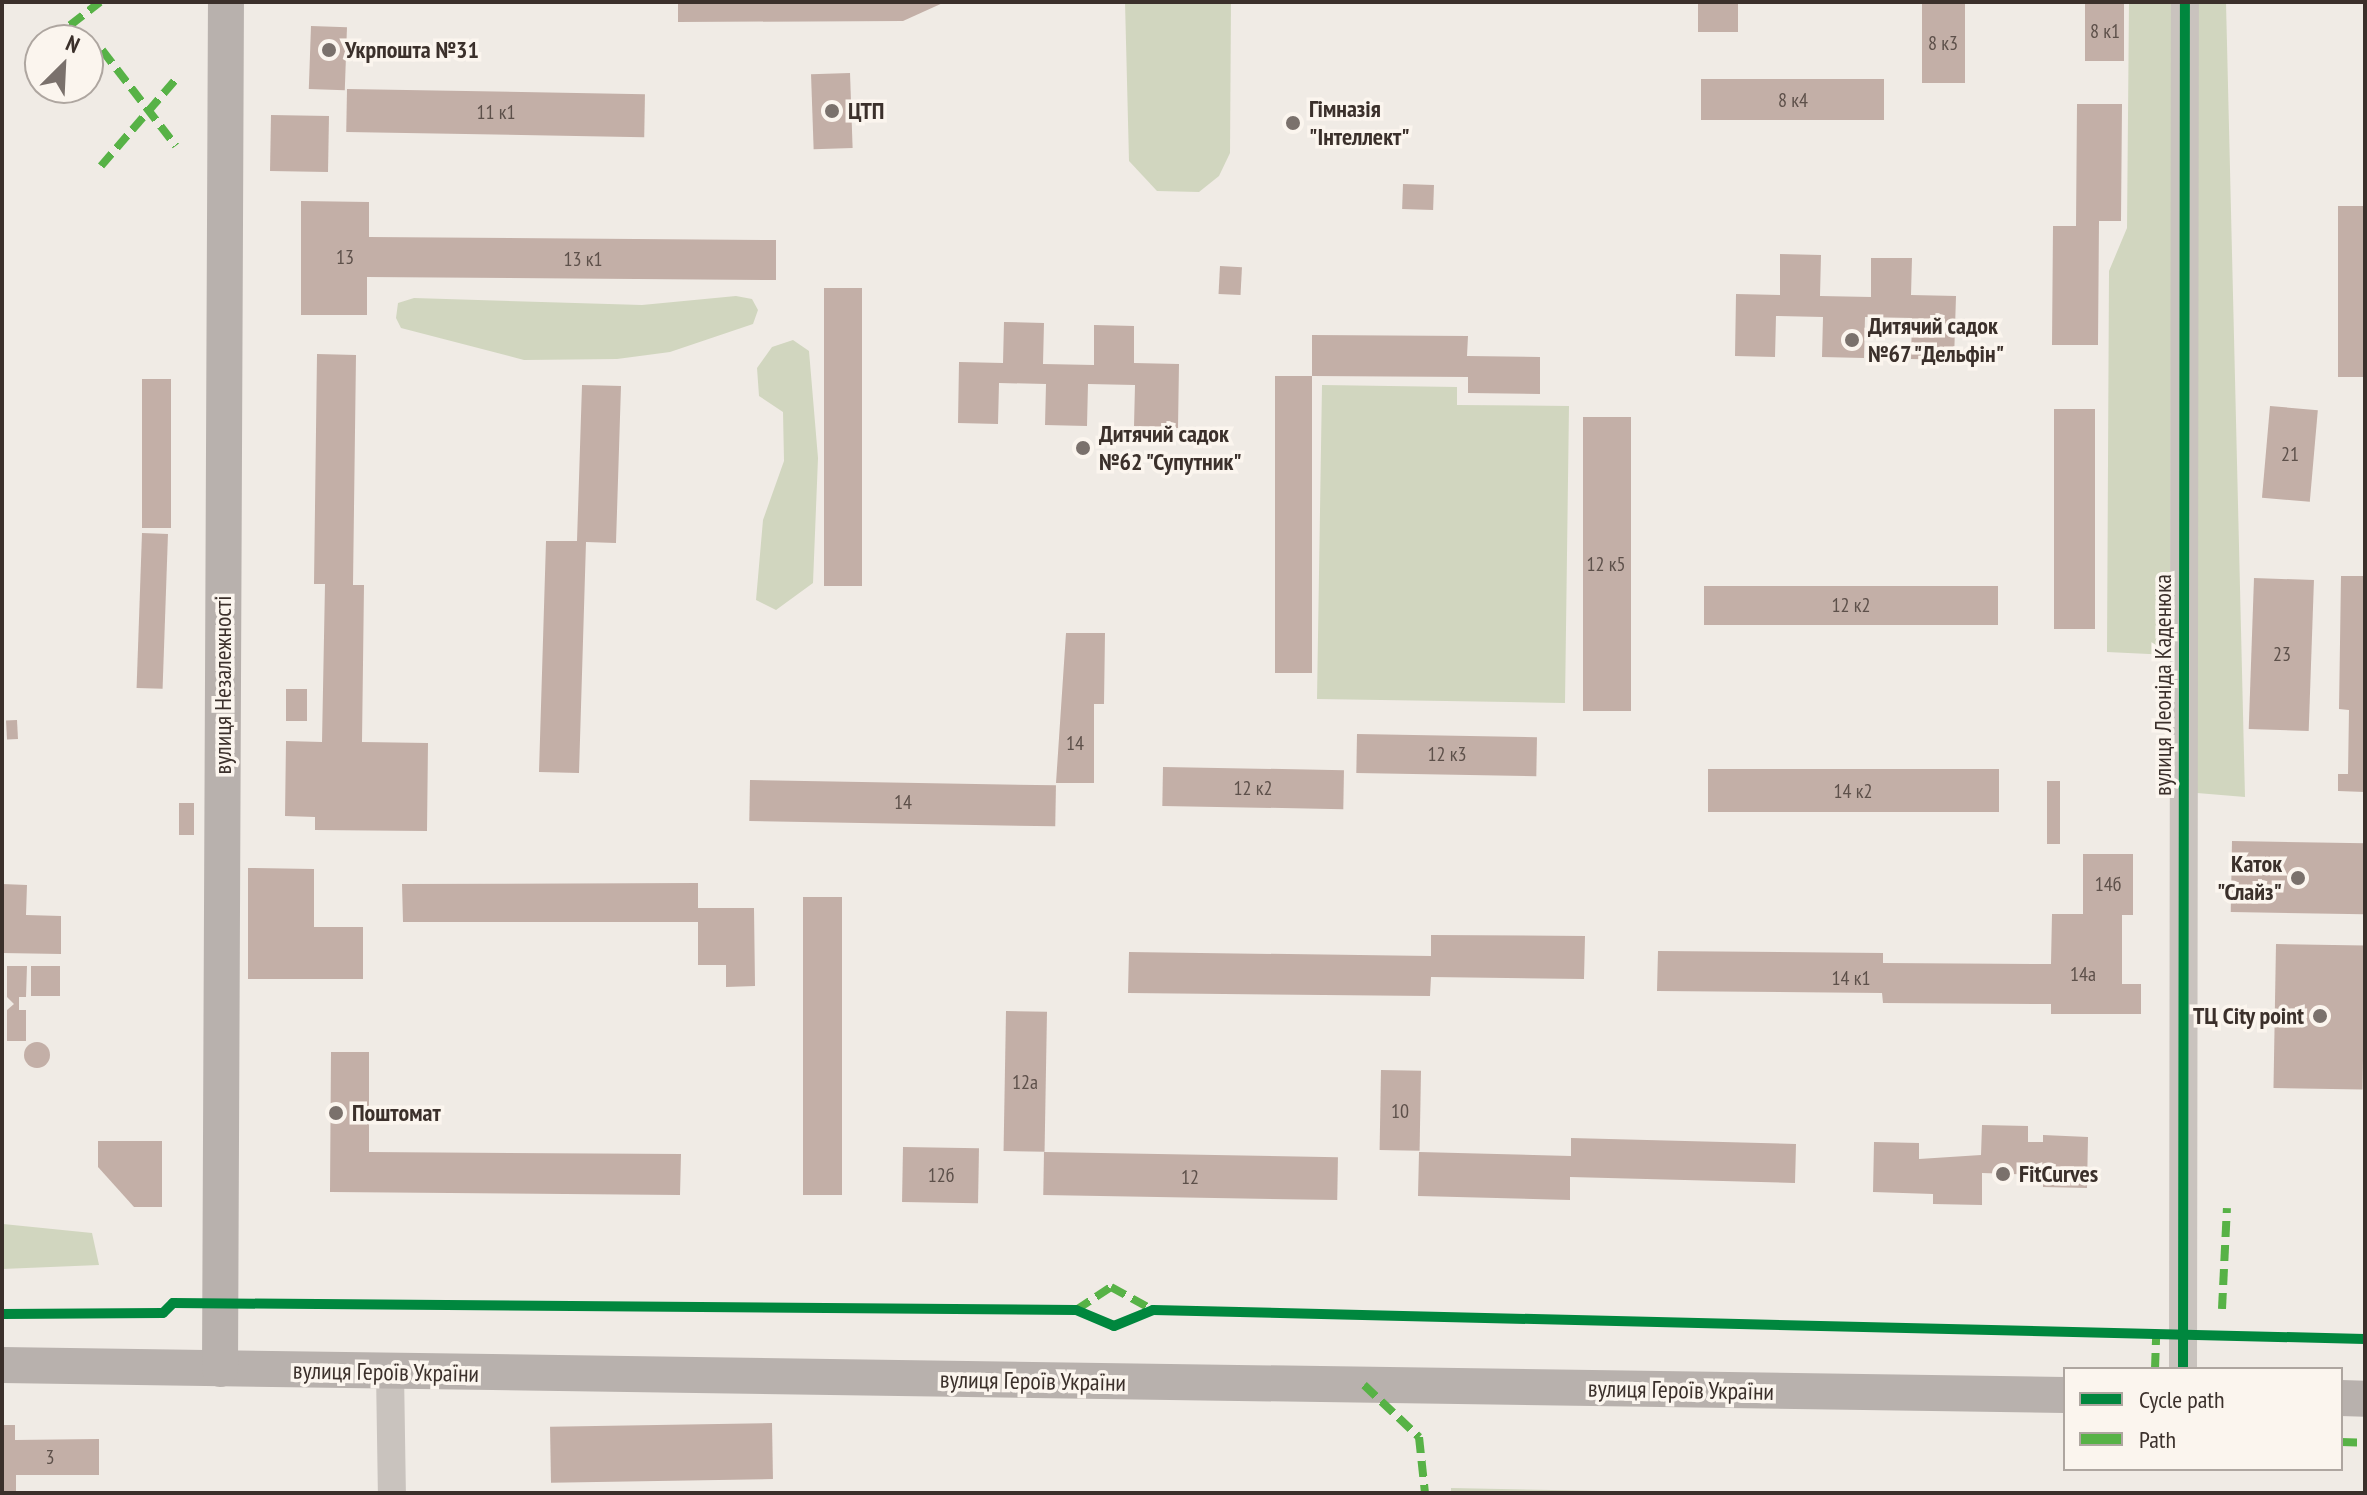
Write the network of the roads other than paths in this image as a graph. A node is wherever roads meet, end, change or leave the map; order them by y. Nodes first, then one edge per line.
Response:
1 (226, 2) edge
2 (2185, 2) edge
3 (2, 1365) edge
4 (2183, 1367) edge
5 (220, 1369) junction
6 (390, 1372) junction
7 (2063, 1395) edge
8 (2343, 1398) edge
9 (2365, 1399) edge
10 (392, 1493) edge

1 - 5 main road, вулиця Незалежності
2 - 4 street, вулиця Леоніда Каденюка
3 - 5 main road, вулиця Героїв України
5 - 6 main road, вулиця Героїв України
6 - 7 main road, вулиця Героїв України
6 - 10 street
8 - 9 main road

